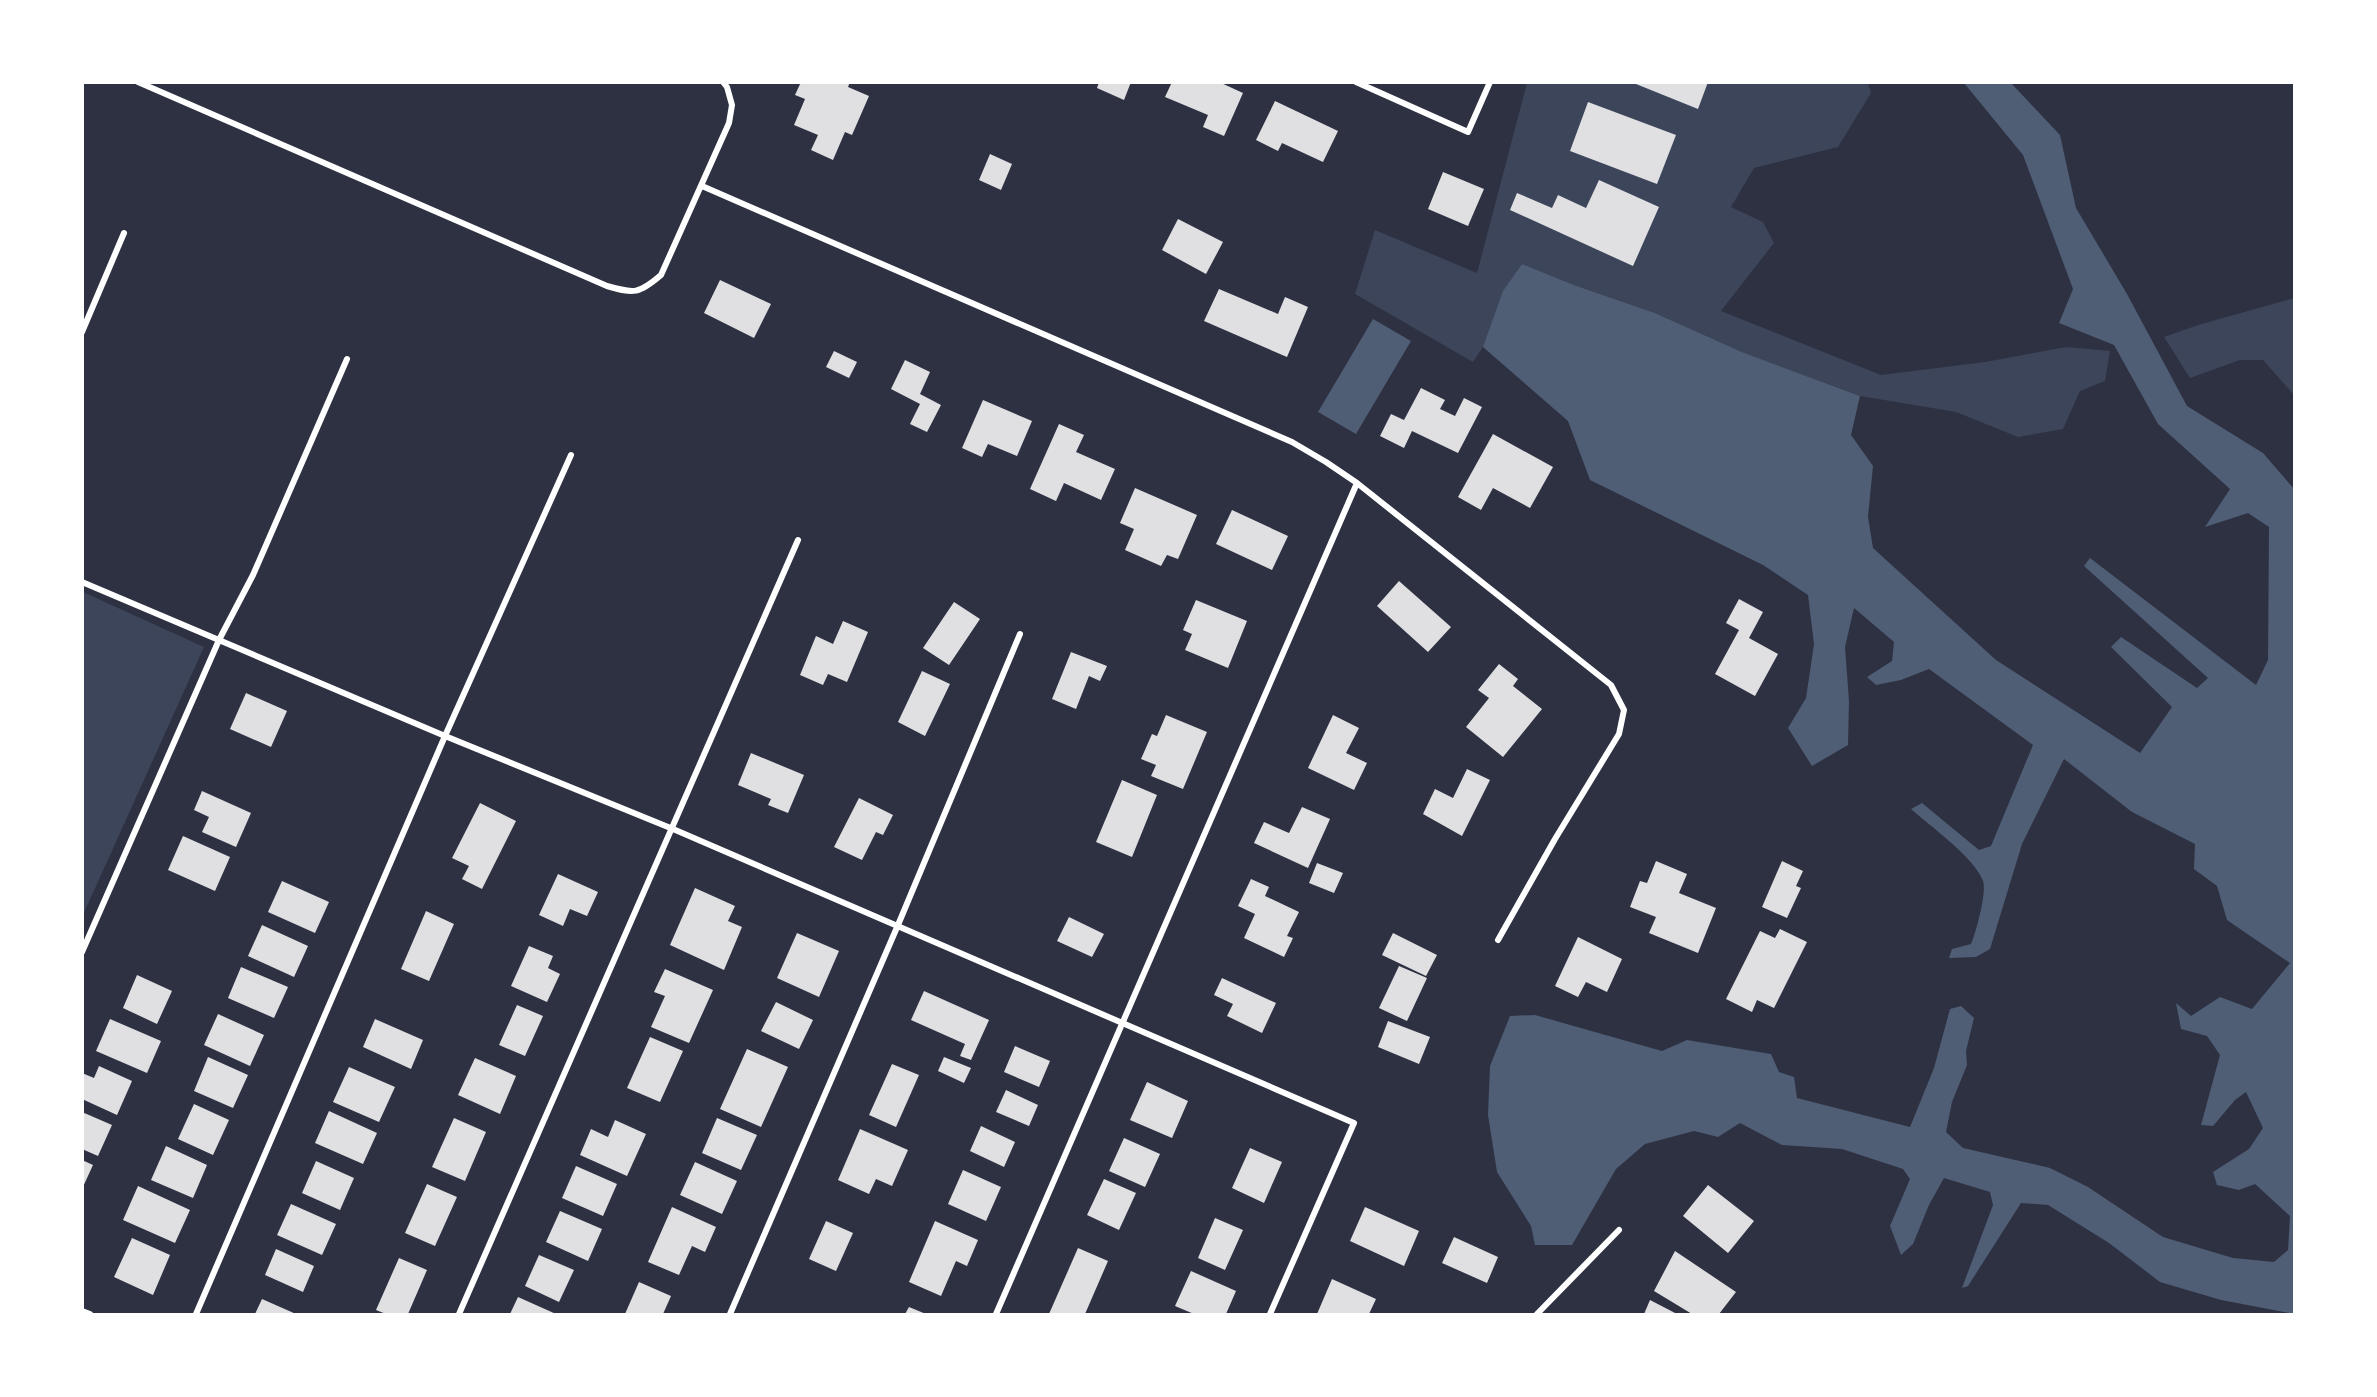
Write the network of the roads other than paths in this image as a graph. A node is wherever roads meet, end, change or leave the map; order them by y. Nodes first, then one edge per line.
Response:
1 (138, 82) edge
2 (723, 82) edge
3 (1356, 82) edge
4 (1490, 82) edge
5 (702, 186) junction
6 (124, 233) dead end
7 (82, 332) edge
8 (347, 359) dead end
9 (571, 455) dead end
10 (1357, 483) junction
11 (798, 540) dead end
12 (82, 582) edge
13 (1020, 634) dead end
14 (219, 640) junction
15 (445, 736) junction
16 (673, 829) junction
17 (898, 925) junction
18 (1498, 940) dead end
19 (82, 952) edge
20 (1123, 1024) junction
21 (1619, 1230) dead end
22 (82, 1311) edge
23 (90, 1314) edge
24 (196, 1314) edge
25 (459, 1314) edge
26 (730, 1314) edge
27 (996, 1314) edge
28 (1270, 1314) edge
29 (1537, 1314) edge

1 - 5 street
2 - 5 street
3 - 4 street
5 - 10 street
6 - 7 street
8 - 14 street
9 - 15 street
10 - 18 street
10 - 20 street
11 - 16 street
12 - 14 street
13 - 17 street
14 - 15 street
14 - 19 street
15 - 16 street
15 - 24 street
16 - 17 street
16 - 25 street
17 - 20 street
17 - 26 street
20 - 27 street
20 - 28 street
21 - 29 street
22 - 23 street

